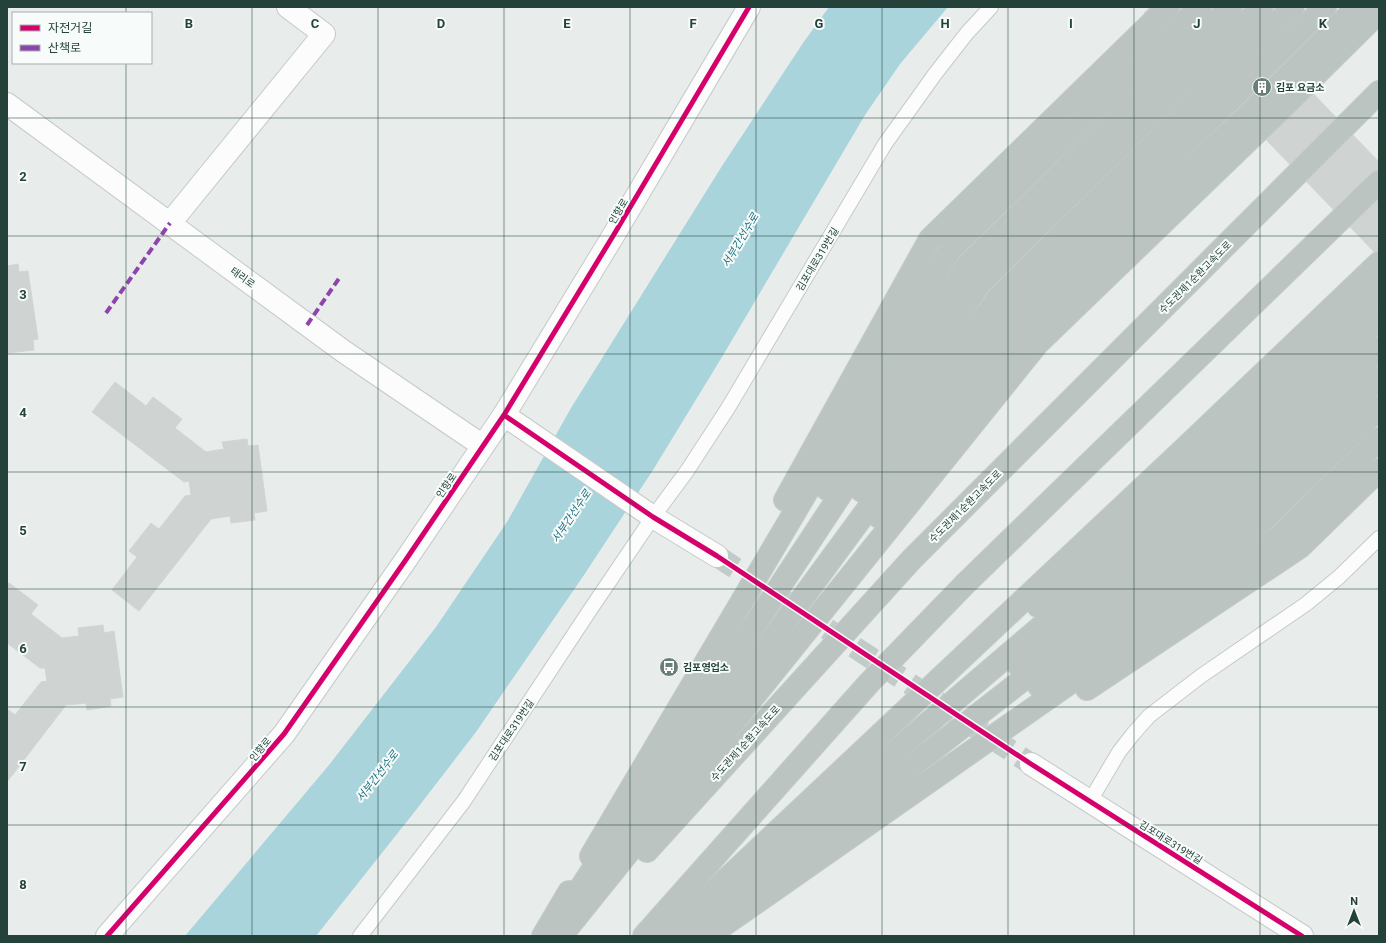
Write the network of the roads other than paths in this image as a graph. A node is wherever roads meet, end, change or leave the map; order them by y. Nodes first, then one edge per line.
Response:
1 (288, 7) edge
2 (749, 7) edge
3 (991, 7) edge
4 (1168, 7) edge
5 (1200, 7) edge
6 (1231, 7) edge
7 (1262, 7) edge
8 (1293, 7) edge
9 (1325, 7) edge
10 (1357, 7) edge
11 (1379, 12) edge
12 (1379, 92) edge
13 (7, 104) edge
14 (1379, 182) edge
15 (170, 223) junction
16 (1379, 263) edge
17 (1379, 289) edge
18 (1379, 318) edge
19 (1379, 348) edge
20 (1379, 378) edge
21 (1379, 408) edge
22 (504, 415) junction
23 (1379, 439) edge
24 (483, 446) junction
25 (1379, 470) edge
26 (653, 518) junction
27 (1379, 538) edge
28 (717, 556) tunnel mouth
29 (1031, 764) tunnel mouth
30 (1090, 801) junction
31 (107, 936) edge
32 (360, 936) edge
33 (544, 936) edge
34 (555, 936) edge
35 (561, 936) edge
36 (570, 936) edge
37 (644, 936) edge
38 (666, 936) edge
39 (672, 936) edge
40 (678, 936) edge
41 (685, 936) edge
42 (692, 936) edge
43 (700, 936) edge
44 (708, 936) edge
45 (717, 936) edge
46 (1302, 936) edge

1 - 15 street
2 - 22 street, 인향로
3 - 26 lane, 김포대로319번길
4 - 33 highway
5 - 33 highway
6 - 33 highway
7 - 33 highway
8 - 34 highway
9 - 34 highway
10 - 34 highway
11 - 35 highway
12 - 36 highway, 수도권제1순환고속도로
13 - 15 street, 태리로
14 - 37 highway
15 - 24 street, 태리로
16 - 38 highway
17 - 39 highway
18 - 40 highway
19 - 41 highway
20 - 42 highway
21 - 43 highway
22 - 24 street, 인향로
22 - 26 street
23 - 44 highway
24 - 31 street, 인향로
25 - 45 highway
26 - 28 street
26 - 32 lane, 김포대로319번길
27 - 30 lane
29 - 30 street, 김포대로319번길
30 - 46 street, 김포대로319번길

